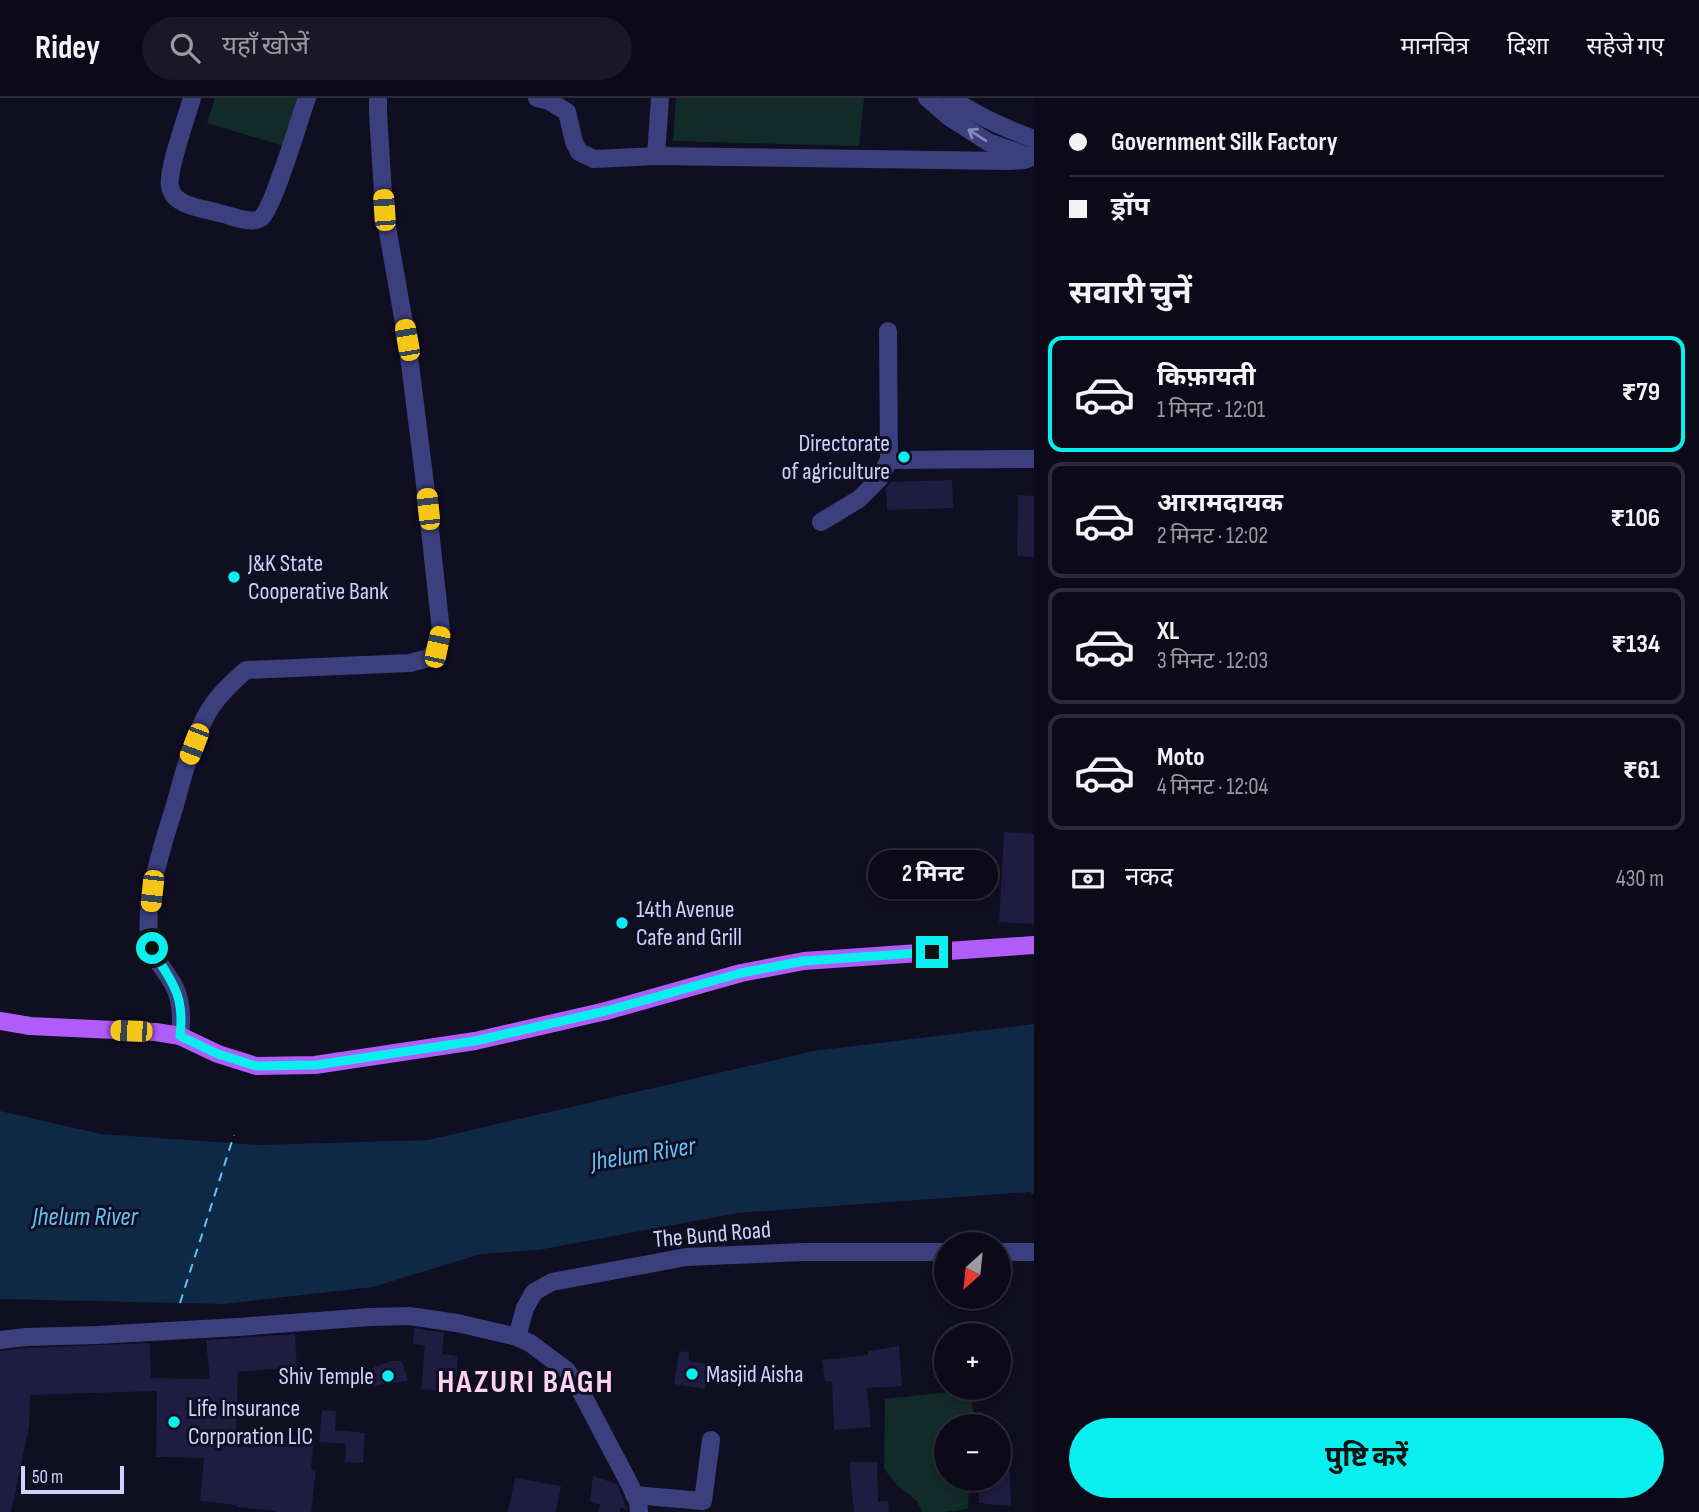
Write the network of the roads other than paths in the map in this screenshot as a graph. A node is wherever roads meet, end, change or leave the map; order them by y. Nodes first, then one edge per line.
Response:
1 (192, 98) edge
2 (307, 98) edge
3 (378, 98) edge
4 (537, 98) edge
5 (660, 98) edge
6 (927, 98) edge
7 (951, 98) edge
8 (1034, 139) edge
9 (656, 156) junction
10 (1033, 157) edge
11 (888, 331) dead end
12 (1034, 459) edge
13 (889, 460) junction
14 (821, 522) dead end
15 (1034, 945) edge
16 (0, 1021) edge
17 (180, 1036) junction
18 (934, 1252) edge
19 (1012, 1252) edge
20 (1034, 1252) edge
21 (517, 1337) junction
22 (0, 1340) edge
23 (711, 1440) dead end
24 (637, 1503) edge

1 - 2 street
3 - 17 street
4 - 9 street
5 - 9 street
10 -> 6 street
7 - 8 street
9 - 10 street
11 - 13 street
12 - 13 street
13 - 14 street
15 - 17 main road
16 - 17 main road
18 - 21 street, The Bund Road
19 - 20 street
21 - 22 street
21 - 24 street
23 - 24 street

